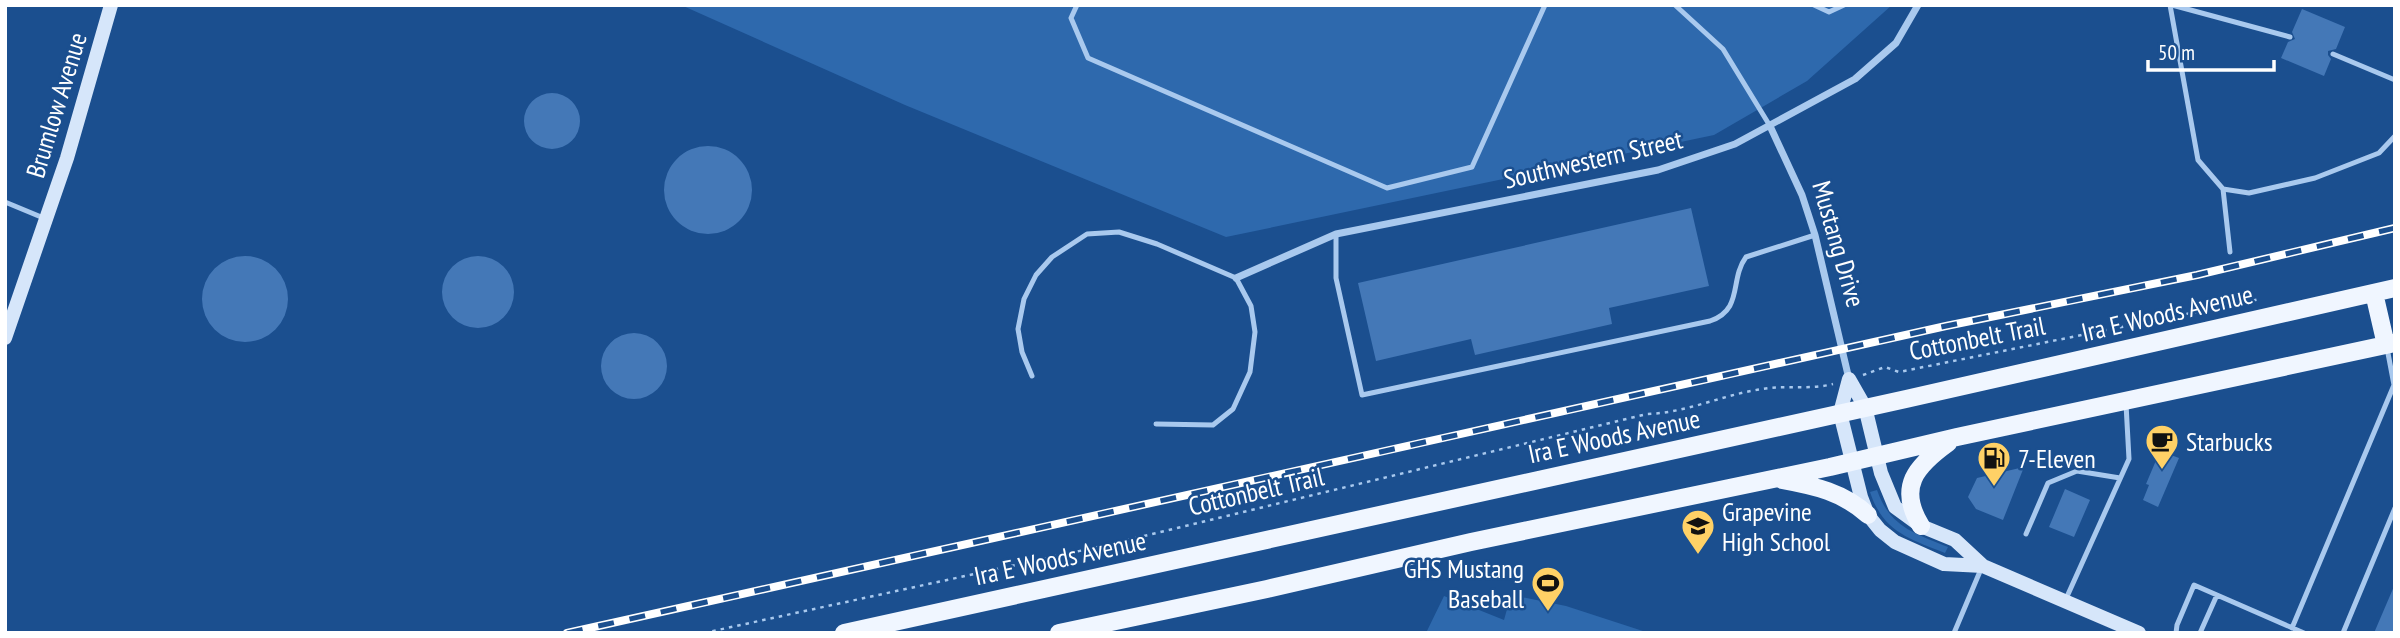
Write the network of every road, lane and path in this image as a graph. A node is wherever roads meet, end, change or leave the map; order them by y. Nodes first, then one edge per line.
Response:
1 (111, 5) edge
2 (1077, 5) edge
3 (1545, 5) edge
4 (1675, 5) edge
5 (1814, 5) edge
6 (1844, 5) edge
7 (1918, 5) edge
8 (2171, 5) edge
9 (2290, 37) dead end
10 (2333, 54) dead end
11 (2395, 80) edge
12 (1770, 126) junction
13 (2395, 136) edge
14 (2223, 188) junction
15 (5, 202) edge
16 (46, 219) junction
17 (1336, 234) junction
18 (1815, 235) junction
19 (2230, 252) dead end
20 (1236, 278) junction
21 (2395, 288) edge
22 (2374, 293) junction
23 (2271, 297) dead end
24 (5, 338) edge
25 (2390, 344) edge
26 (1032, 376) dead end
27 (1849, 379) junction
28 (2394, 385) edge
29 (2126, 401) junction
30 (1865, 407) junction
31 (1840, 413) junction
32 (1156, 424) dead end
33 (1957, 437) junction
34 (1876, 456) junction
35 (1853, 462) junction
36 (1772, 478) junction
37 (2120, 478) junction
38 (2395, 508) edge
39 (1868, 515) junction
40 (1921, 526) junction
41 (2026, 534) dead end
42 (1983, 566) junction
43 (2217, 595) junction
44 (2065, 601) junction
45 (2292, 628) junction
46 (704, 633) edge
47 (844, 633) edge
48 (1059, 633) edge
49 (1954, 633) edge
50 (2139, 633) edge
51 (2176, 633) edge
52 (2200, 633) edge
53 (2304, 633) edge
54 (2343, 633) edge

1 - 16 main road, Brumlow Avenue
2 - 3 lane
4 - 12 lane
5 - 6 lane
7 - 12 street, Southwestern Street
8 - 9 lane
8 - 14 lane
10 - 11 lane
12 - 17 street, Southwestern Street
12 - 18 street, Mustang Drive
13 - 14 lane
14 - 19 lane
15 - 16 lane
16 - 24 main road, Brumlow Avenue
17 - 18 lane
17 - 20 street, Southwestern Street
18 - 27 street, Mustang Drive
20 - 26 lane
20 - 32 lane
21 - 22 main road, Ira E Woods Avenue
22 - 25 main road
22 - 30 main road, Ira E Woods Avenue
23 - 27 path, Cottonbelt Trail
25 - 28 lane
25 - 29 main road
27 - 30 main road, Mustang Drive
27 - 31 main road, Mustang Drive
27 - 46 path, Cottonbelt Trail
28 - 45 lane
29 - 33 main road
29 - 37 lane
30 - 31 main road, Ira E Woods Avenue
30 - 34 main road, Mustang Drive
31 - 35 main road, Mustang Drive
31 - 47 main road, Ira E Woods Avenue
33 - 34 main road
33 - 40 main road
34 - 35 main road
34 - 40 main road, Mustang Drive
35 - 36 main road
35 - 39 main road, Mustang Drive
36 - 39 main road
36 - 48 main road
37 - 41 lane
37 - 44 lane
38 - 54 lane
39 - 42 main road, Mustang Drive
40 - 42 main road, Mustang Drive
42 - 44 main road, Mustang Drive
42 - 49 lane
43 - 45 lane
43 - 51 lane
43 - 52 lane
44 - 50 main road, Mustang Drive
45 - 53 lane

